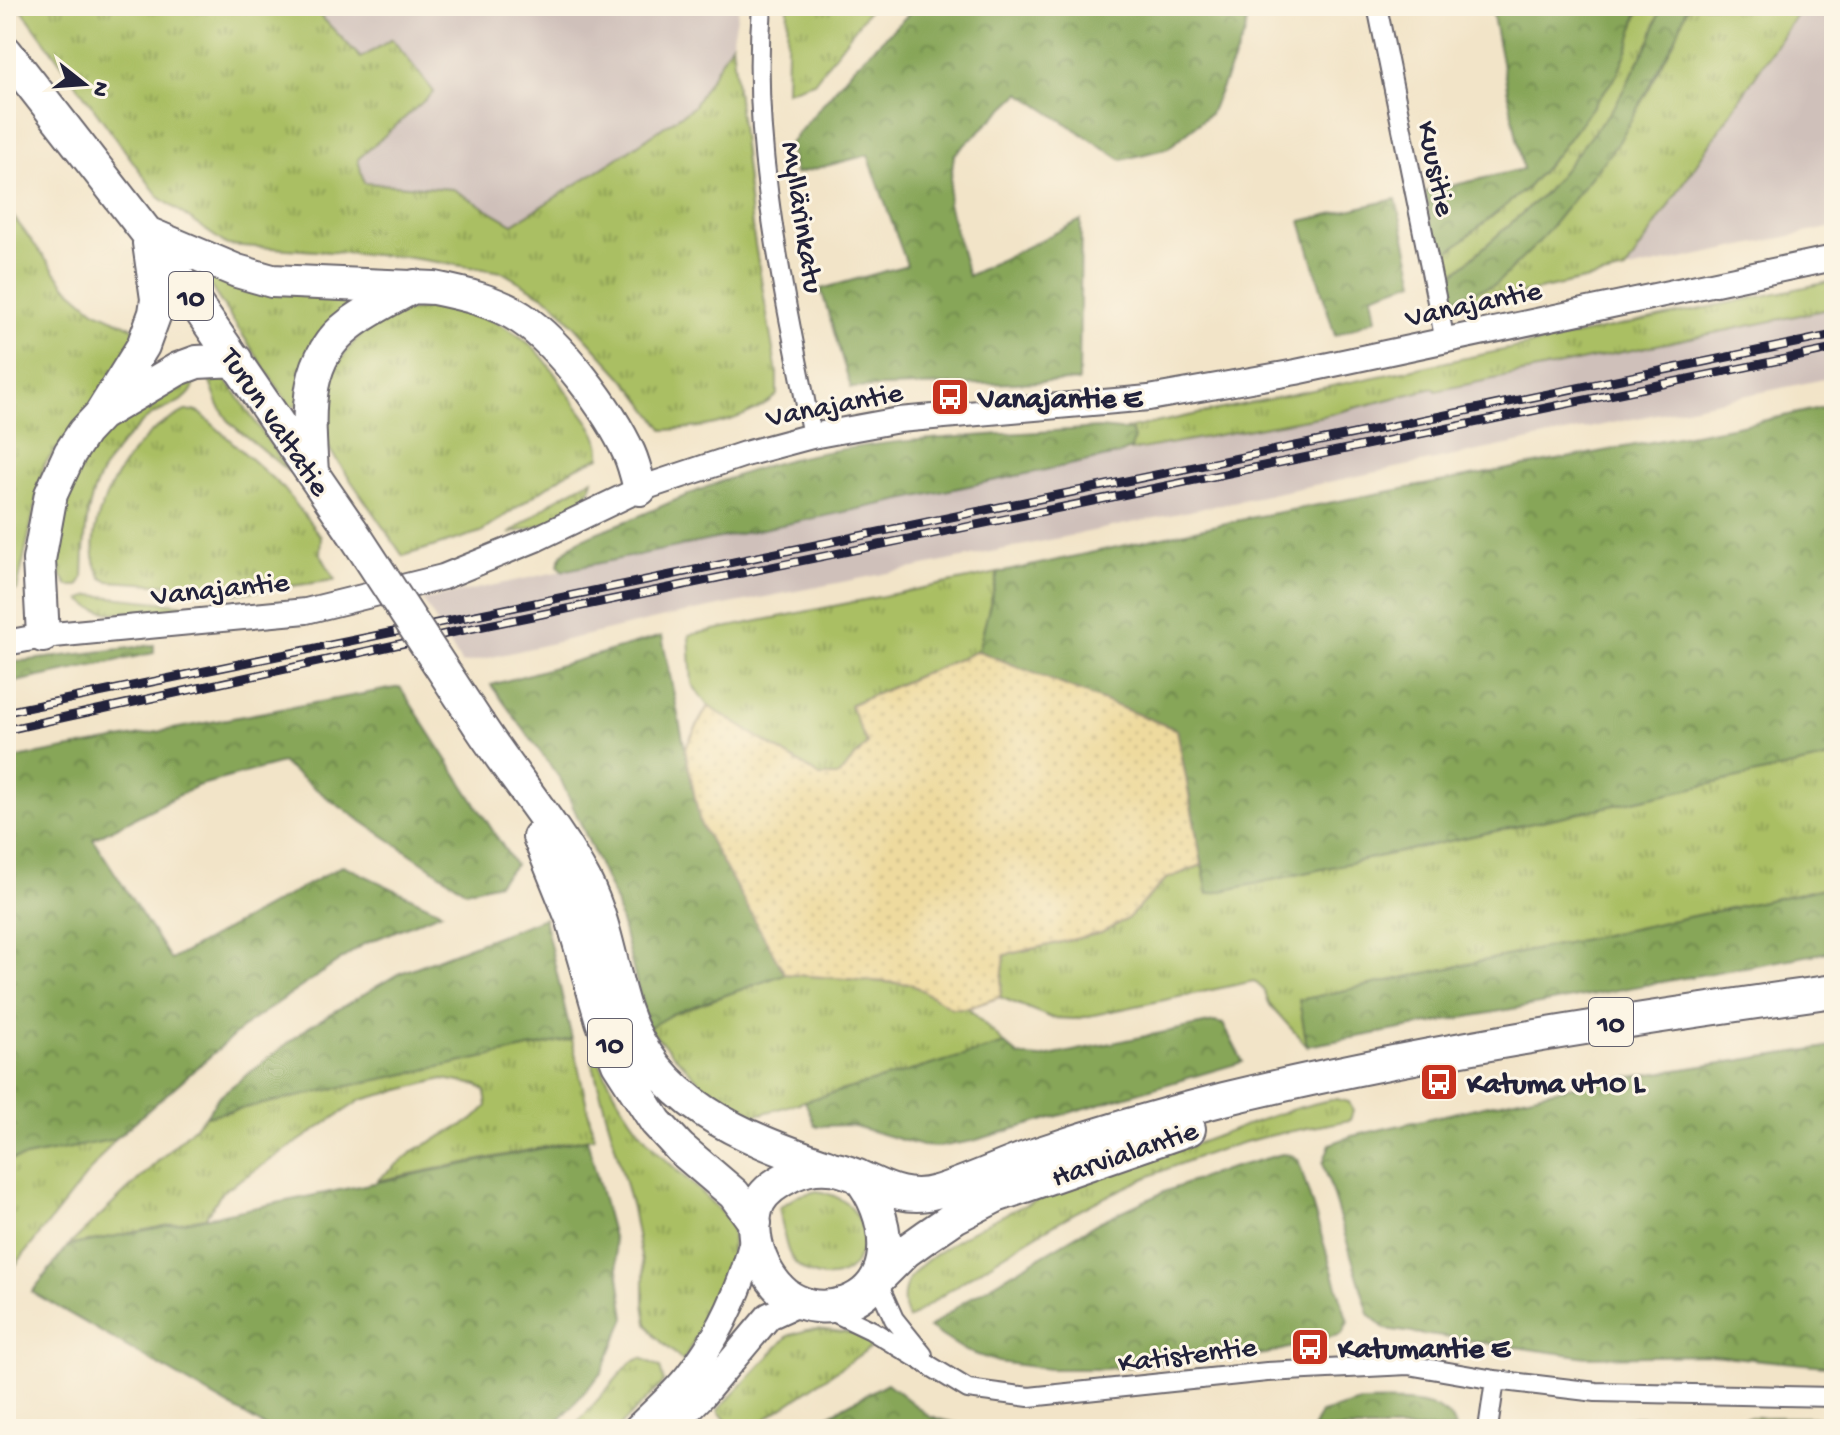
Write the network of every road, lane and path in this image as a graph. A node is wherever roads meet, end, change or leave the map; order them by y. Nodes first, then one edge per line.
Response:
1 (762, 6) edge
2 (1377, 6) edge
3 (6, 52) edge
4 (147, 233) junction
5 (1834, 258) edge
6 (415, 286) junction
7 (1445, 341) junction
8 (236, 360) junction
9 (100, 415) junction
10 (812, 436) junction
11 (312, 473) junction
12 (640, 489) junction
13 (43, 636) junction
14 (6, 643) edge
15 (503, 762) junction
16 (1834, 991) edge
17 (1389, 1062) junction
18 (827, 1166) junction
19 (858, 1176) junction
20 (755, 1226) junction
21 (878, 1280) junction
22 (818, 1306) junction
23 (934, 1370) junction
24 (1495, 1380) junction
25 (1834, 1397) edge
26 (636, 1429) edge
27 (669, 1429) edge
28 (1488, 1429) edge

1 - 10 street, Myllärinkatu
2 - 7 street, Kuusitie
3 - 4 highway, Turun valtatie / 10
4 - 6 highway
4 - 8 highway, Turun valtatie / 10
4 - 9 highway
5 - 7 street, Vanajantie
6 - 11 highway
6 - 12 highway
7 - 10 street, Vanajantie
8 - 9 highway
8 - 11 highway, Turun valtatie / 10
9 - 13 highway
10 - 12 street, Vanajantie
11 - 15 highway, Turun valtatie / 10, bridge
12 - 13 street, Vanajantie
13 - 14 street, Vanajantie
15 - 18 highway, Turun valtatie / 10
15 - 20 highway, Turun valtatie / 10
16 - 17 highway, Harvialantie / 10
17 - 19 highway, Harvialantie / 10
17 - 21 highway, Harvialantie / 10
18 - 19 highway, 10
18 - 20 highway
19 - 21 highway
20 - 22 highway, 10
20 - 26 main road
21 - 22 highway, 10
21 - 23 street, Katistentie
22 - 23 street, Katistentie
22 - 27 main road
23 - 24 street, Katistentie
24 - 25 street, Katistentie
24 - 28 street

